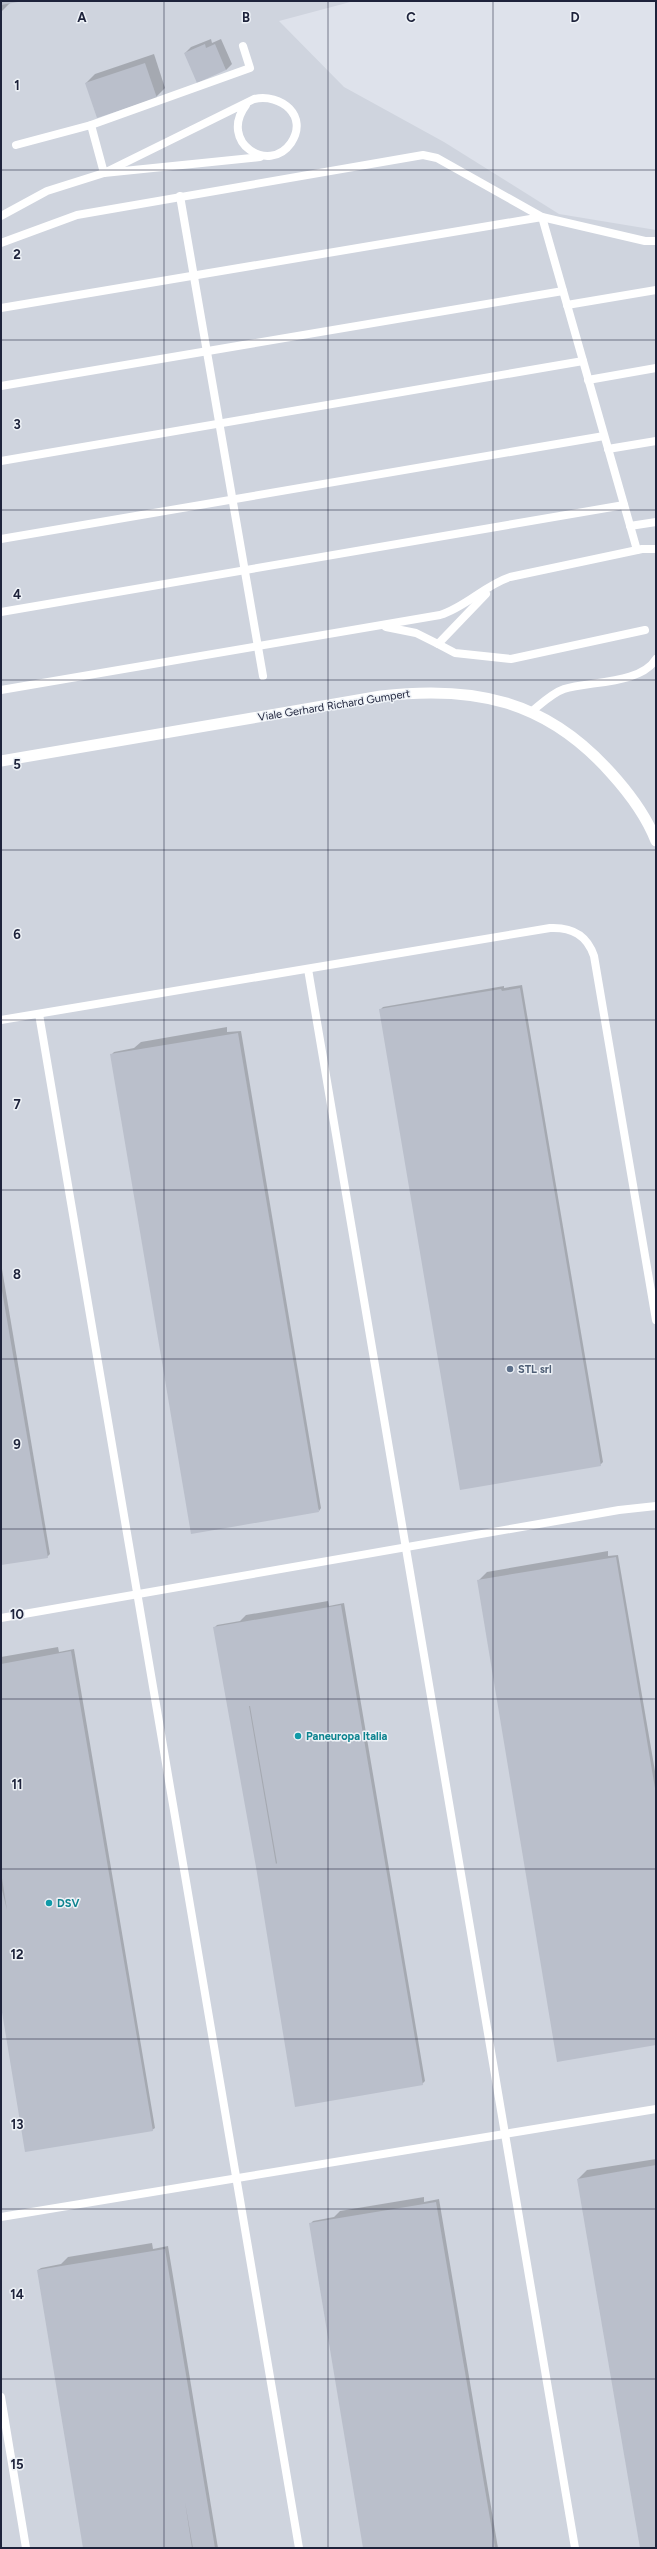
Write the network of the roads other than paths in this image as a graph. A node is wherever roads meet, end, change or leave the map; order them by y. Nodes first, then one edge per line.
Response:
1 (243, 46) dead end
2 (246, 105) junction
3 (91, 125) junction
4 (16, 145) dead end
5 (266, 156) junction
6 (104, 173) junction
7 (180, 196) junction
8 (1, 216) edge
9 (542, 216) junction
10 (656, 241) edge
11 (1, 243) edge
12 (194, 275) junction
13 (656, 290) edge
14 (563, 291) junction
15 (567, 305) junction
16 (1, 308) edge
17 (207, 351) junction
18 (583, 361) junction
19 (656, 368) edge
20 (588, 380) junction
21 (1, 386) edge
22 (220, 424) junction
23 (604, 436) junction
24 (656, 441) edge
25 (608, 449) junction
26 (1, 461) edge
27 (233, 500) junction
28 (624, 505) junction
29 (656, 522) edge
30 (630, 526) junction
31 (1, 539) edge
32 (656, 549) edge
33 (637, 550) junction
34 (245, 571) junction
35 (495, 584) junction
36 (1, 612) edge
37 (373, 626) junction
38 (645, 630) dead end
39 (438, 644) junction
40 (258, 646) junction
41 (656, 659) edge
42 (263, 676) dead end
43 (1, 690) edge
44 (531, 712) junction
45 (1, 761) edge
46 (656, 841) edge
47 (308, 969) junction
48 (39, 1014) junction
49 (1, 1020) edge
50 (656, 1320) edge
51 (656, 1506) edge
52 (404, 1548) junction
53 (138, 1593) junction
54 (1, 1618) edge
55 (656, 2109) edge
56 (504, 2133) junction
57 (236, 2176) junction
58 (1, 2217) edge
59 (1, 2397) edge
60 (26, 2548) edge
61 (299, 2548) edge
62 (575, 2548) edge

1 - 3 lane
2 - 5 lane
2 - 5 lane
2 - 6 lane
3 - 4 lane
3 - 6 lane
5 - 6 lane
6 - 8 lane
7 - 9 lane
7 - 11 lane
7 - 12 lane
9 - 10 lane
9 - 12 lane
9 - 14 lane
12 - 16 lane
12 - 17 lane
13 - 15 lane
14 - 15 lane
14 - 17 lane
15 - 18 lane
17 - 21 lane
17 - 22 lane
18 - 20 lane
18 - 22 lane
19 - 20 lane
20 - 23 lane
22 - 26 lane
22 - 27 lane
23 - 25 lane
23 - 27 lane
24 - 25 lane
25 - 28 lane
27 - 31 lane
27 - 34 lane
28 - 30 lane
28 - 34 lane
29 - 30 lane
30 - 33 lane
32 - 33 lane
33 - 35 lane
34 - 36 lane
34 - 40 lane
35 - 37 lane
35 - 39 lane
37 - 39 lane
37 - 40 lane
38 - 39 lane
40 - 42 lane
40 - 43 lane
41 - 44 lane
44 - 45 street, Viale Gerhard Richard Gumpert
44 - 46 street, Viale Gerhard Richard Gumpert
47 - 48 lane
47 - 50 lane
47 - 52 lane
48 - 49 lane
48 - 53 lane
51 - 52 lane
52 - 53 lane
52 - 56 lane
53 - 54 lane
53 - 57 lane
55 - 56 lane
56 - 57 lane
56 - 62 lane
57 - 58 lane
57 - 61 lane
59 - 60 lane

